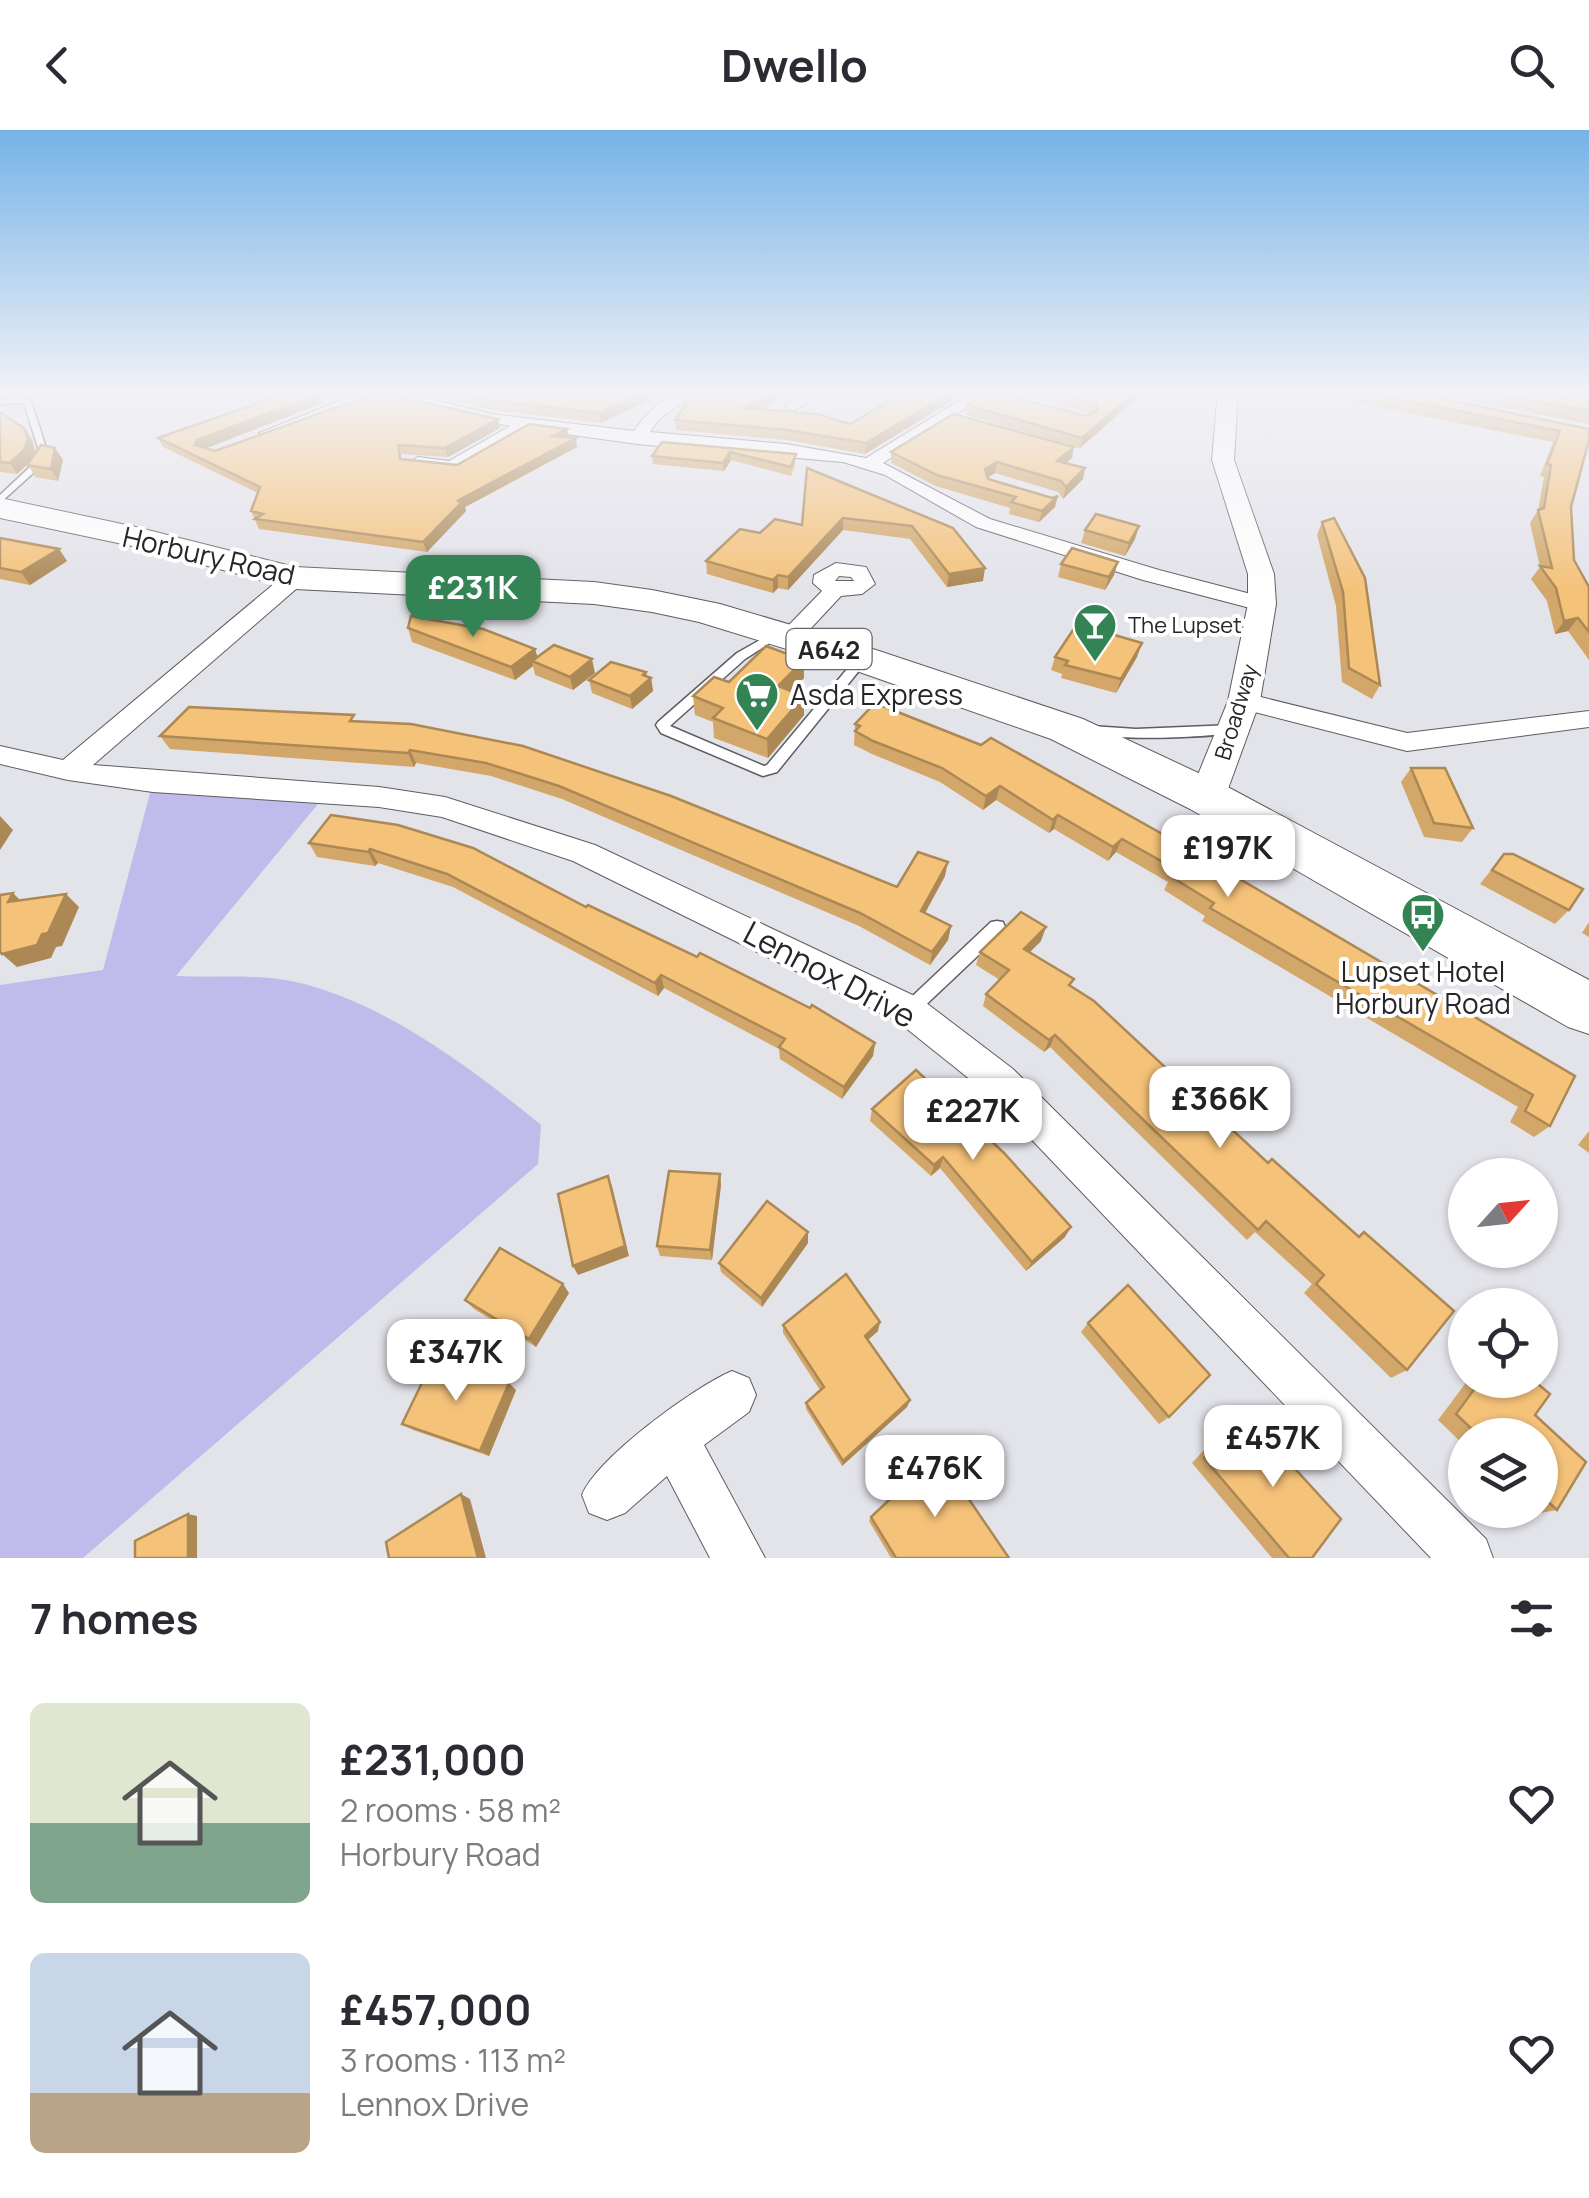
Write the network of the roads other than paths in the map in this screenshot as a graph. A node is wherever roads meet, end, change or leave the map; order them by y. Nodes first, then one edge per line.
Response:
1 (40, 458) edge
2 (468, 458) edge
3 (837, 458) edge
4 (880, 458) edge
5 (1222, 458) edge
6 (410, 461) edge
7 (868, 464) junction
8 (0, 500) edge
9 (1010, 502) edge
10 (0, 508) edge
11 (983, 523) junction
12 (295, 578) junction
13 (836, 589) dead end
14 (1262, 604) junction
15 (784, 635) junction
16 (862, 659) junction
17 (1244, 701) junction
18 (1589, 719) edge
19 (1234, 728) junction
20 (1067, 729) junction
21 (0, 755) edge
22 (68, 771) junction
23 (1207, 798) junction
24 (997, 927) dead end
25 (1589, 1009) edge
26 (909, 1010) junction
27 (732, 1395) dead end
28 (673, 1438) junction
29 (607, 1495) dead end
30 (739, 1558) edge
31 (1467, 1558) edge

1 - 8 lane
2 - 6 street
3 - 7 street
4 - 7 street
5 - 14 street, Broadway
7 - 11 street
9 - 11 street
10 - 12 highway, Horbury Road / A642
11 - 14 street
12 - 15 highway, Horbury Road / A642
12 - 22 street
13 - 15 street
14 - 17 street, Broadway
15 - 16 highway, Horbury Road / A642
15 - 16 lane
16 - 20 highway, Horbury Road / A642
17 - 18 street
17 - 19 street, Broadway
19 - 20 lane
19 - 23 street, Broadway
20 - 23 highway, Horbury Road / A642
21 - 22 street, Lennox Drive
22 - 26 street, Lennox Drive
23 - 25 highway, Horbury Road / A642
24 - 26 lane
26 - 31 street, Lennox Drive
27 - 28 street
28 - 29 street
28 - 30 street

